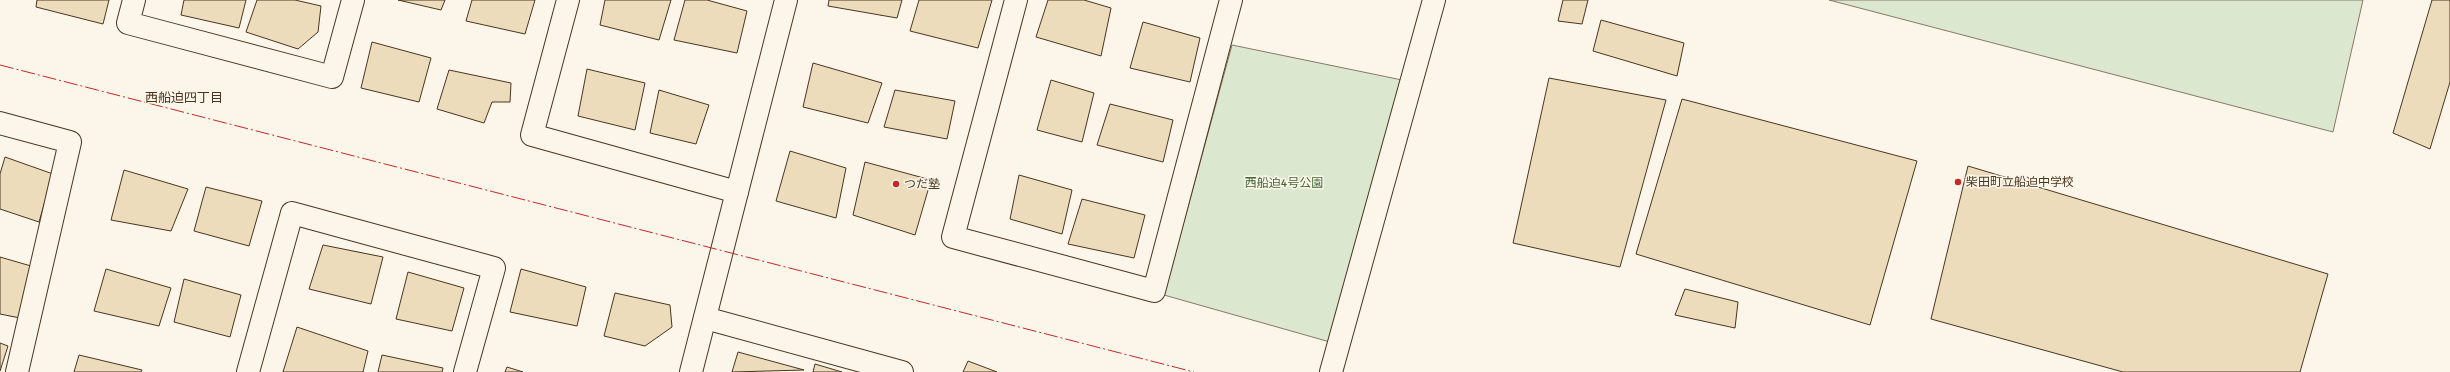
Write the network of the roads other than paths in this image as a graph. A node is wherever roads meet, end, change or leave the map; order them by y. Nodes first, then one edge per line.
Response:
1 (134, 0) edge
2 (353, 0) edge
3 (568, 0) edge
4 (786, 0) edge
5 (1016, 0) edge
6 (1231, 0) edge
7 (1434, 0) edge
8 (0, 123) edge
9 (737, 192) junction
10 (705, 318) junction
11 (17, 372) edge
12 (248, 372) edge
13 (465, 372) edge
14 (691, 372) edge
15 (902, 372) edge
16 (1331, 372) edge

1 - 2 street
3 - 9 street
4 - 9 street
5 - 6 street
7 - 16 street
8 - 11 street
9 - 10 street
10 - 14 street
10 - 15 street
12 - 13 street

